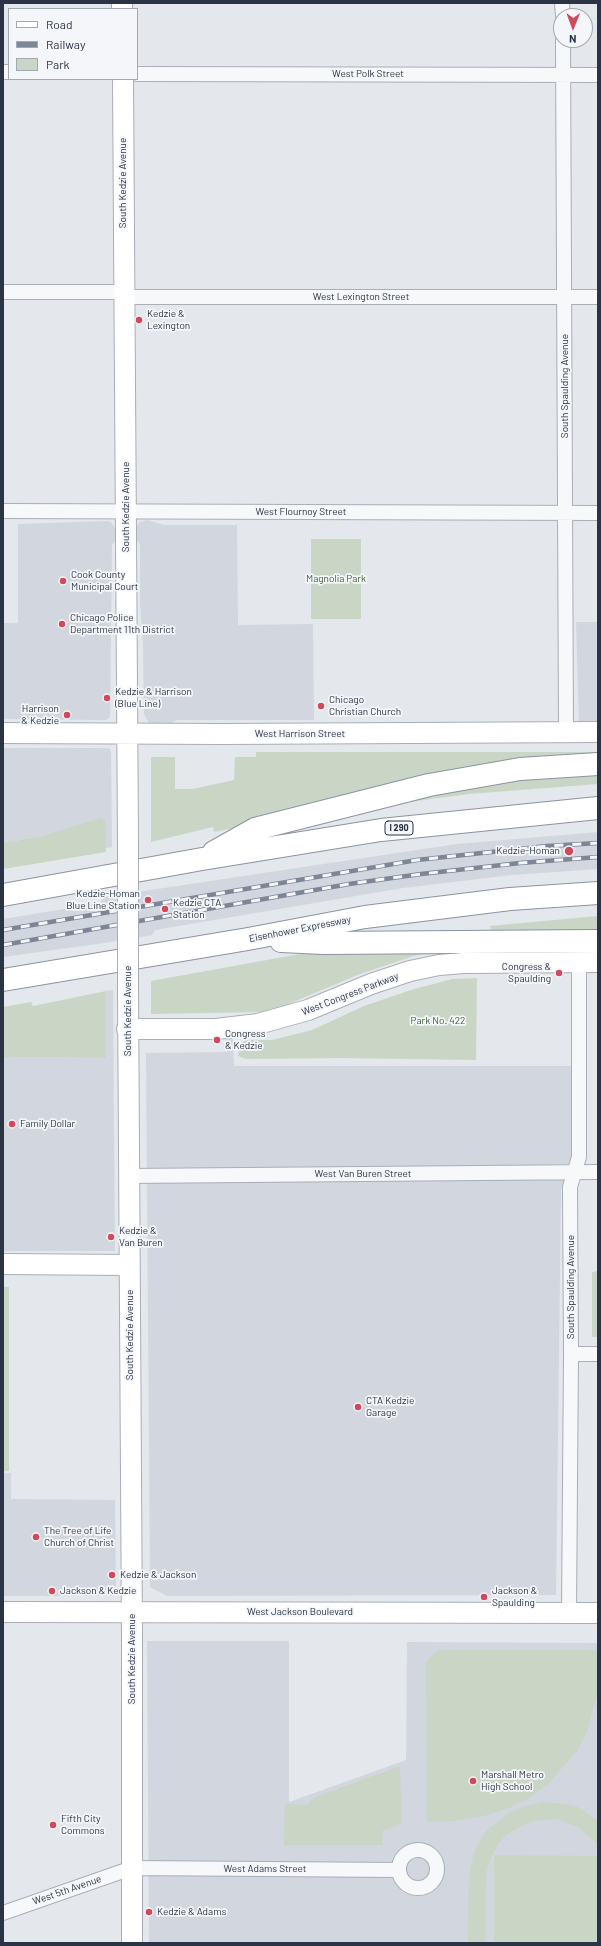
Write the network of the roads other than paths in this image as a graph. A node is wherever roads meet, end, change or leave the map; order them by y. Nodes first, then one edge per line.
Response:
1 (563, 48) edge
2 (138, 74) edge
3 (563, 75) junction
4 (598, 75) edge
5 (123, 80) edge
6 (3, 292) edge
7 (124, 295) junction
8 (565, 297) junction
9 (598, 297) edge
10 (3, 511) edge
11 (126, 512) junction
12 (566, 513) junction
13 (598, 513) edge
14 (566, 732) junction
15 (598, 732) edge
16 (3, 733) edge
17 (128, 733) junction
18 (598, 764) edge
19 (598, 808) edge
20 (202, 859) junction
21 (598, 893) edge
22 (3, 895) edge
23 (248, 939) junction
24 (598, 941) edge
25 (589, 962) edge
26 (3, 980) edge
27 (127, 1029) junction
28 (574, 1172) junction
29 (598, 1172) edge
30 (128, 1176) junction
31 (3, 1264) edge
32 (129, 1265) junction
33 (571, 1354) junction
34 (598, 1354) edge
35 (3, 1612) edge
36 (132, 1612) junction
37 (569, 1613) junction
38 (598, 1613) edge
39 (132, 1868) junction
40 (399, 1870) dead end
41 (3, 1913) edge
42 (132, 1943) edge

1 - 3 street, South Spaulding Avenue
2 - 3 street, West Polk Street
3 - 4 street, West Polk Street
3 - 8 street, South Spaulding Avenue
5 - 7 main road, South Kedzie Avenue
6 - 7 street, West Lexington Street
7 - 8 street, West Lexington Street
7 - 11 main road, South Kedzie Avenue
8 - 9 street, West Lexington Street
8 - 12 street, South Spaulding Avenue
10 - 11 street, West Flournoy Street
11 - 12 street, West Flournoy Street
11 - 17 main road, South Kedzie Avenue
12 - 13 street, West Flournoy Street
12 - 14 street, South Spaulding Avenue
14 - 15 main road, West Harrison Street
14 - 17 main road, West Harrison Street
16 - 17 main road, West Harrison Street
17 - 27 main road, South Kedzie Avenue, bridge
18 - 20 highway
19 - 20 highway, I 290
20 - 22 highway, I 290
21 - 23 highway, Eisenhower Expressway
23 - 24 highway
23 - 26 highway, Eisenhower Expressway
25 - 27 main road, West Congress Parkway
25 - 28 street, South Spaulding Avenue
27 - 30 main road, South Kedzie Avenue
28 - 29 street, West Van Buren Street
28 - 30 street, West Van Buren Street
28 - 33 street, South Spaulding Avenue
30 - 32 main road, South Kedzie Avenue
31 - 32 main road
32 - 36 main road, South Kedzie Avenue
33 - 34 street
33 - 37 street, South Spaulding Avenue
35 - 36 main road, West Jackson Boulevard
36 - 37 main road, West Jackson Boulevard
36 - 39 main road, South Kedzie Avenue
37 - 38 main road, West Jackson Boulevard
39 - 40 street, West Adams Street
39 - 41 street, West 5th Avenue
39 - 42 main road, South Kedzie Avenue

